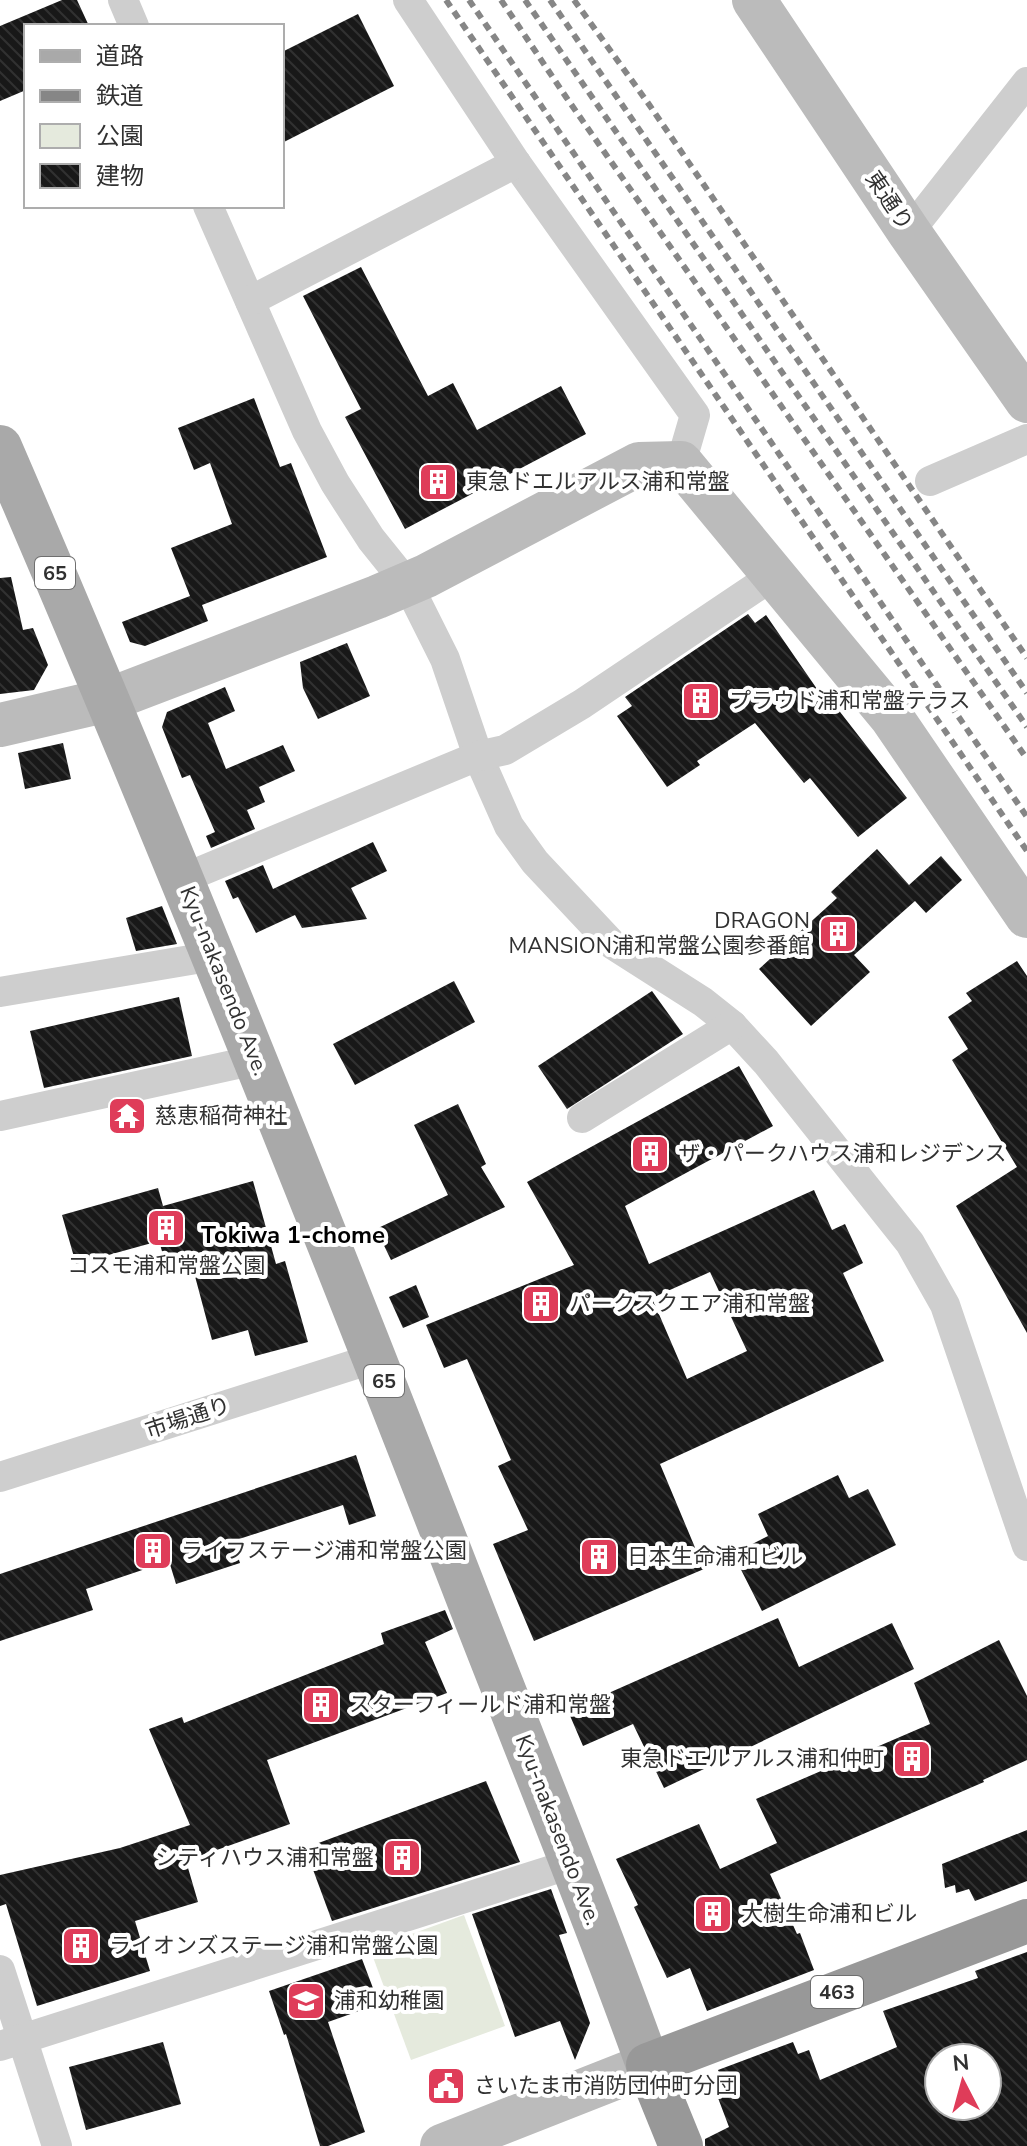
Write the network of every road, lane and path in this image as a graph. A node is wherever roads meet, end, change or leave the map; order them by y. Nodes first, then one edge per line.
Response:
1 (123, 0) edge
2 (408, 0) edge
3 (765, 5) edge
4 (133, 24) edge
5 (1027, 82) edge
6 (516, 163) junction
7 (209, 208) edge
8 (909, 232) junction
9 (250, 301) junction
10 (1027, 401) edge
11 (1027, 439) edge
12 (0, 447) edge
13 (681, 463) junction
14 (930, 481) dead end
15 (774, 575) junction
16 (408, 585) junction
17 (108, 700) junction
18 (0, 725) edge
19 (478, 756) junction
20 (182, 879) junction
21 (1027, 916) edge
22 (214, 956) junction
23 (0, 992) edge
24 (732, 1025) junction
25 (256, 1060) junction
26 (0, 1116) edge
27 (582, 1118) dead end
28 (375, 1358) junction
29 (0, 1477) edge
30 (1027, 1546) edge
31 (571, 1864) junction
32 (1027, 1921) edge
33 (0, 1970) edge
34 (12, 2042) edge
35 (648, 2065) junction
36 (57, 2146) edge
37 (442, 2146) edge
38 (681, 2146) edge

1 - 4 street
2 - 6 street
3 - 8 street, 東通り
5 - 8 street
6 - 9 street
6 - 13 street
7 - 9 street
8 - 10 street, 東通り
9 - 16 street
11 - 14 street
12 - 17 main road, Kyu-nakasendo Ave. / 65
13 - 15 street
13 - 16 street
15 - 19 street
15 - 21 street
16 - 17 street
16 - 19 street
17 - 18 street
17 - 20 main road, Kyu-nakasendo Ave. / 65
19 - 20 street
19 - 24 street
20 - 22 main road, Kyu-nakasendo Ave. / 65
22 - 23 street
22 - 25 main road, Kyu-nakasendo Ave. / 65
24 - 27 street
24 - 30 street
25 - 26 street
25 - 28 main road, Kyu-nakasendo Ave. / 65
28 - 29 street, 市場通り
28 - 31 main road, Kyu-nakasendo Ave. / 65
31 - 34 street
31 - 35 main road, Kyu-nakasendo Ave. / 65
32 - 35 highway, 463
33 - 34 street
34 - 36 street
35 - 37 street
35 - 38 highway, Kyu-nakasendo Ave.

